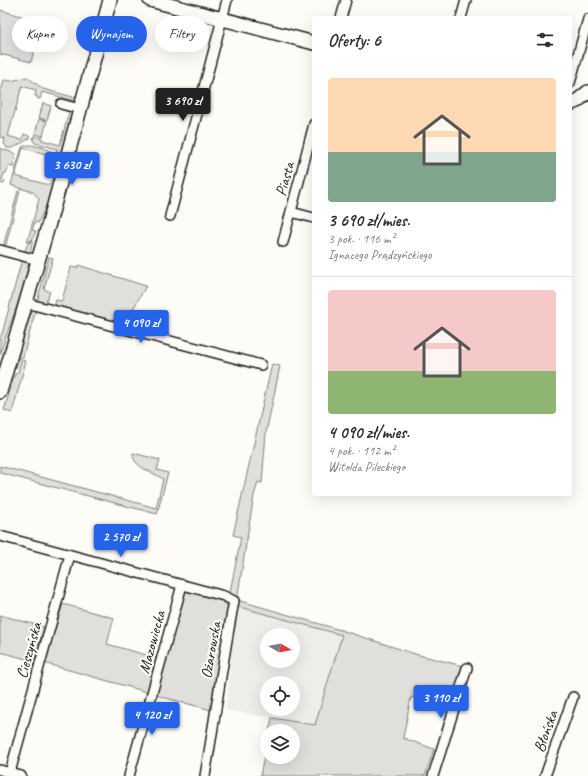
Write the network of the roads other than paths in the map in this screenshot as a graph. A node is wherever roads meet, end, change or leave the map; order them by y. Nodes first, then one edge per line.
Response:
1 (110, 0) edge
2 (150, 0) edge
3 (226, 0) edge
4 (346, 0) edge
5 (466, 0) edge
6 (342, 16) edge
7 (462, 16) edge
8 (588, 19) edge
9 (221, 20) junction
10 (312, 43) edge
11 (572, 76) edge
12 (588, 92) edge
13 (572, 103) edge
14 (61, 104) dead end
15 (80, 109) junction
16 (312, 132) edge
17 (291, 212) junction
18 (170, 216) dead end
19 (312, 217) edge
20 (283, 242) dead end
21 (0, 250) edge
22 (38, 260) junction
23 (26, 303) junction
24 (261, 365) dead end
25 (0, 392) edge
26 (0, 536) edge
27 (70, 555) junction
28 (182, 586) junction
29 (467, 668) dead end
30 (574, 697) dead end
31 (0, 770) edge
32 (9, 774) edge
33 (21, 776) edge
34 (130, 776) edge
35 (205, 776) edge
36 (433, 776) edge
37 (545, 776) edge

1 - 15 street
2 - 9 street
3 - 9 street
4 - 6 street
5 - 7 street
8 - 11 street
9 - 10 street
9 - 18 street
12 - 13 street
14 - 15 street
15 - 22 street
16 - 17 street, Piasta
17 - 19 street
17 - 20 street, Piasta
21 - 22 street
22 - 23 street
23 - 24 street
23 - 25 street
26 - 27 street
27 - 28 street
27 - 32 street, Cieszyńska
28 - 34 street, Mazowiecka
28 - 35 street, Ożarowska
29 - 36 street
30 - 37 street, Błońska
31 - 32 street
32 - 33 street

